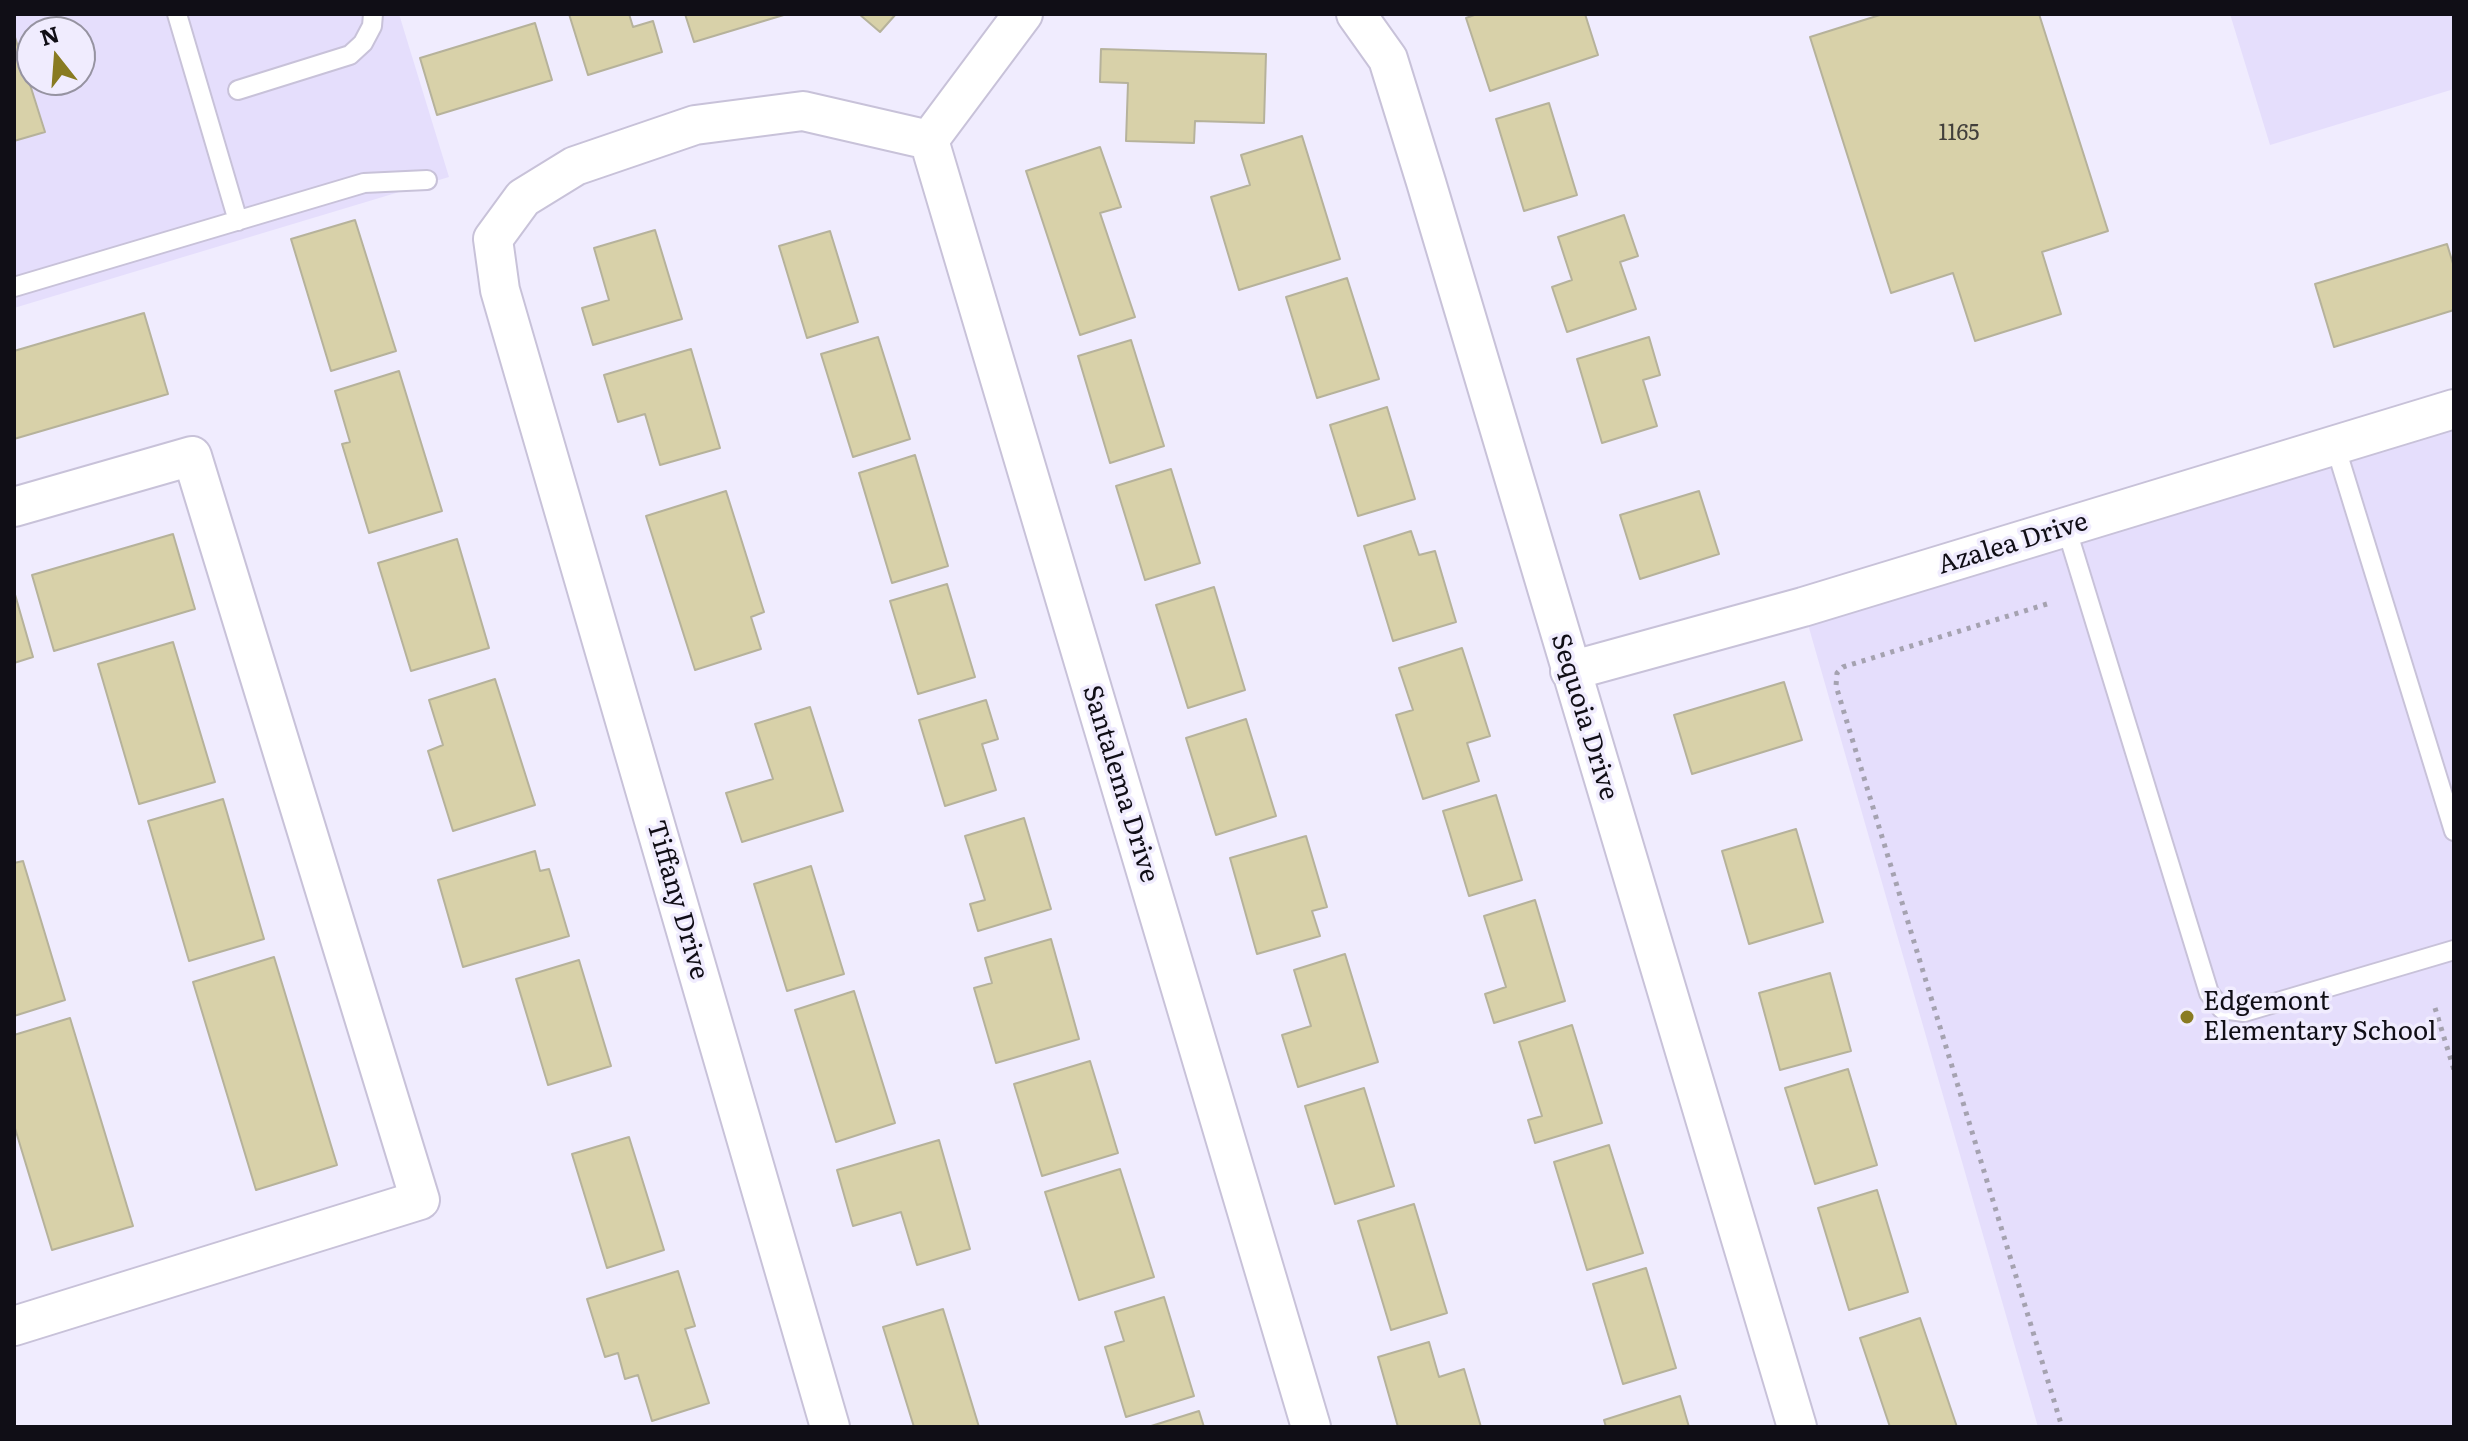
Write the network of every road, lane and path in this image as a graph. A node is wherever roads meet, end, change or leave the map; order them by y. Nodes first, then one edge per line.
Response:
1 (177, 14) edge
2 (373, 14) edge
3 (1023, 14) edge
4 (1356, 14) edge
5 (238, 90) dead end
6 (929, 140) junction
7 (427, 180) dead end
8 (238, 221) junction
9 (14, 287) edge
10 (2454, 409) edge
11 (2335, 445) junction
12 (14, 507) edge
13 (2066, 527) junction
14 (2047, 604) dead end
15 (1570, 671) junction
16 (2454, 831) edge
17 (2454, 950) edge
18 (2435, 1008) dead end
19 (2454, 1070) edge
20 (14, 1326) edge
21 (830, 1427) edge
22 (1311, 1427) edge
23 (1797, 1427) edge
24 (2062, 1427) edge

1 - 8 lane
2 - 5 lane
3 - 6 street
4 - 15 street, Sequoia Drive
6 - 21 street, Tiffany Drive
6 - 22 street, Santalema Drive
7 - 8 lane
8 - 9 lane
10 - 11 street, Azalea Drive
11 - 13 street, Azalea Drive
11 - 16 lane
12 - 20 street
13 - 15 street, Azalea Drive
13 - 17 lane
14 - 24 path
15 - 23 street, Sequoia Drive
18 - 19 path

